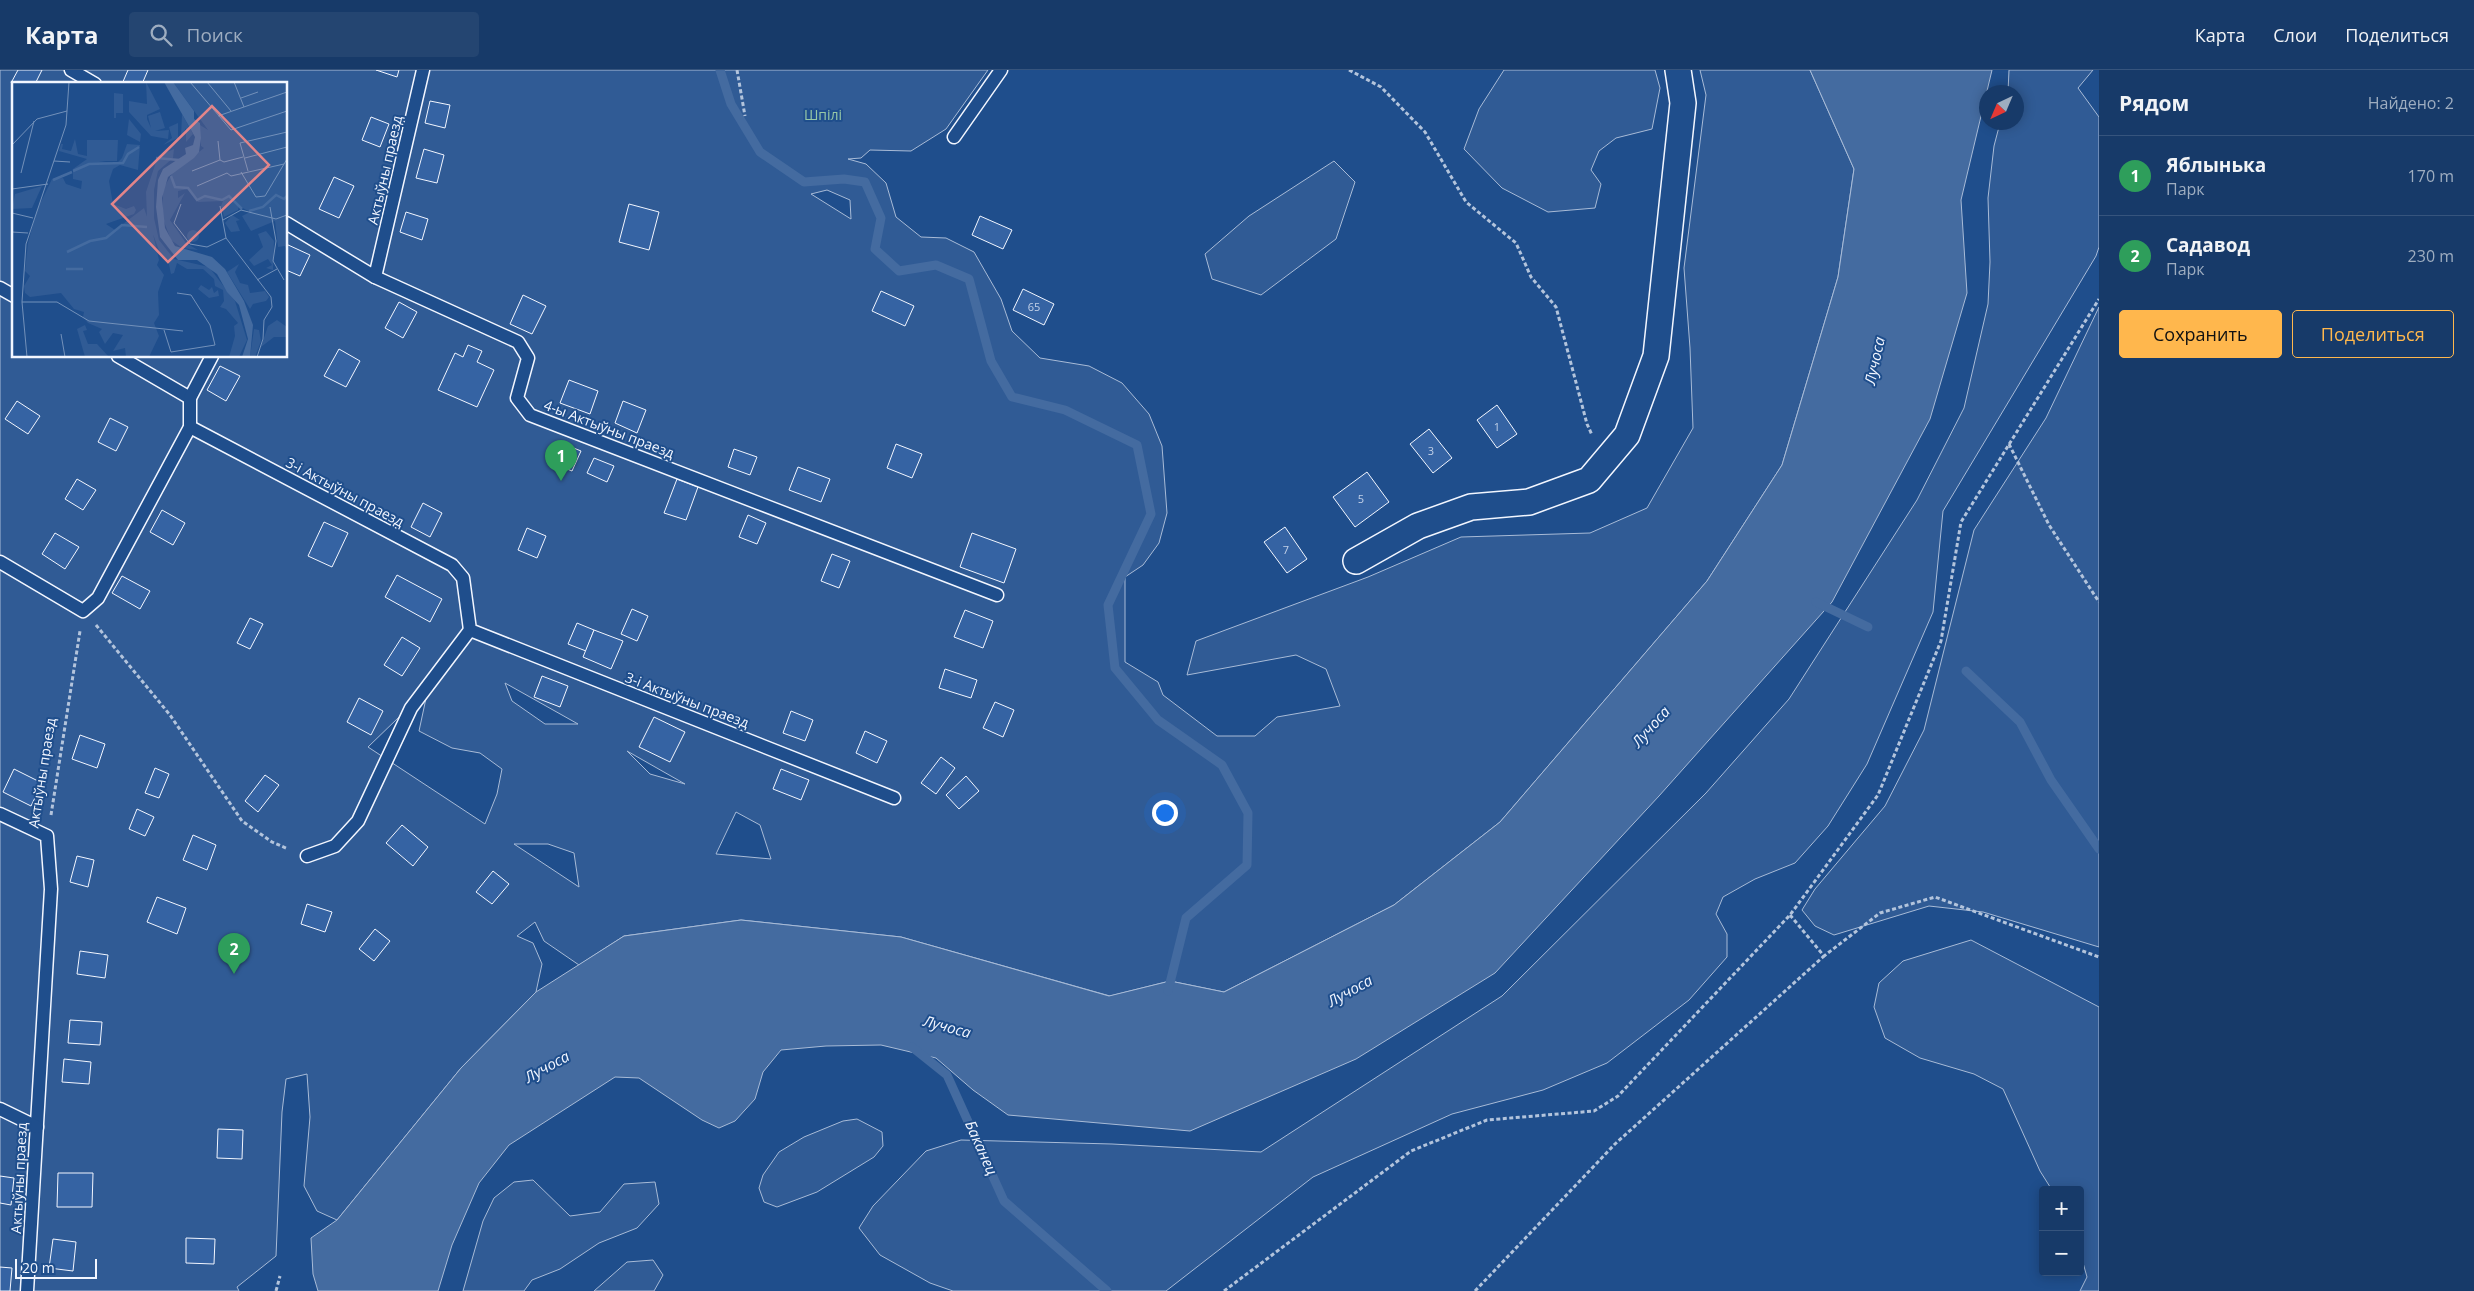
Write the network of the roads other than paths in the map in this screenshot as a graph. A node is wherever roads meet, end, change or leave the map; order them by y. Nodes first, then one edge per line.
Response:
1 (71, 70) edge
2 (423, 70) edge
3 (1001, 70) edge
4 (1678, 70) edge
5 (92, 82) edge
6 (954, 137) dead end
7 (288, 225) edge
8 (376, 277) junction
9 (0, 288) edge
10 (12, 295) edge
11 (121, 358) edge
12 (211, 358) edge
13 (190, 398) junction
14 (190, 427) junction
15 (1356, 561) dead end
16 (0, 562) edge
17 (997, 595) dead end
18 (470, 630) junction
19 (894, 798) dead end
20 (0, 814) edge
21 (307, 856) road end
22 (0, 1109) edge
23 (37, 1127) junction
24 (27, 1291) edge

1 - 5 lane
2 - 8 lane, Актыўны праезд
3 - 6 lane
4 - 15 street
7 - 8 lane, 4-ы Актыўны праезд
8 - 17 lane, 4-ы Актыўны праезд
9 - 10 lane
11 - 13 lane
12 - 13 lane
13 - 14 lane
14 - 16 lane
14 - 18 lane, 3-і Актыўны праезд
18 - 19 lane, 3-і Актыўны праезд
18 - 21 lane
20 - 23 lane, Актыўны праезд
22 - 23 lane
23 - 24 lane, Актыўны праезд

